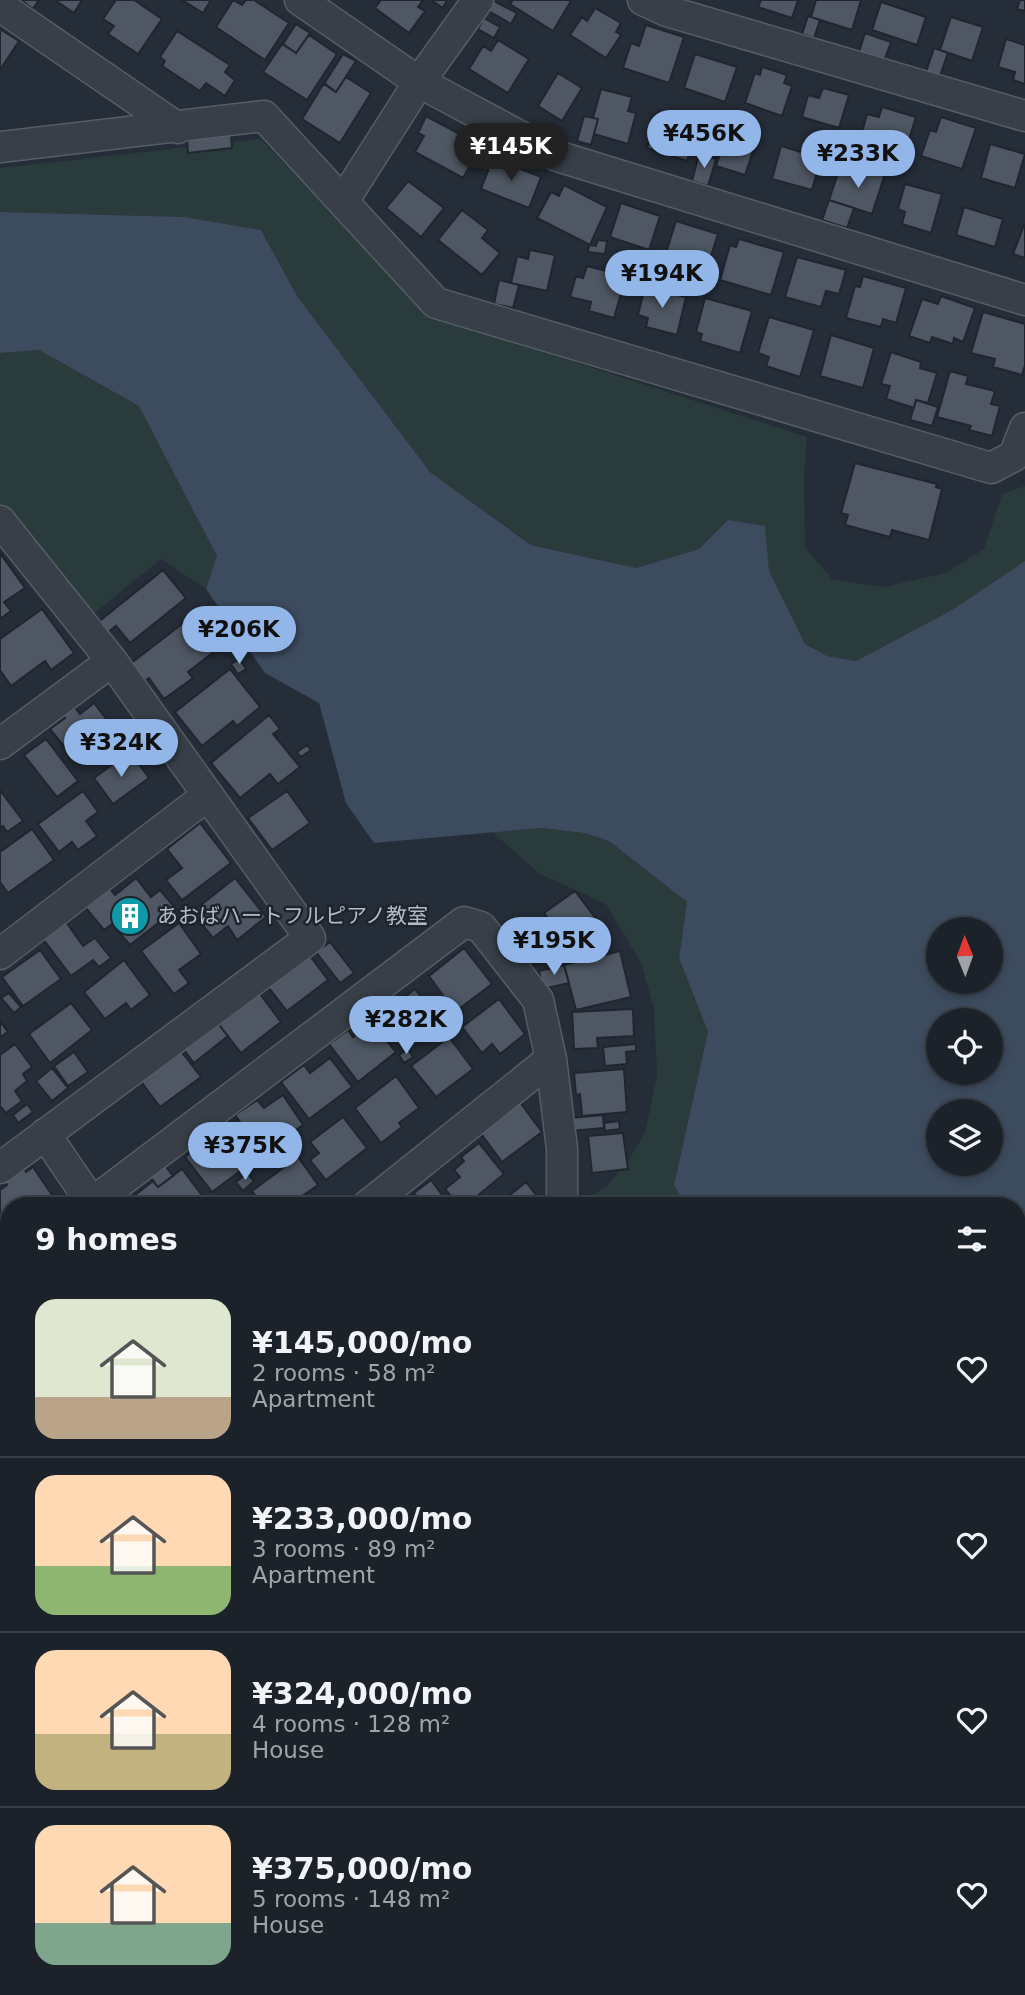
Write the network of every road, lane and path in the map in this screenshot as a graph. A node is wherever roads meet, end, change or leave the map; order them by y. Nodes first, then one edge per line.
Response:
1 (300, 0) edge
2 (478, 0) edge
3 (643, 0) edge
4 (0, 6) edge
5 (419, 82) junction
6 (1025, 117) edge
7 (178, 128) junction
8 (0, 147) edge
9 (344, 200) junction
10 (1025, 300) edge
11 (1025, 428) edge
12 (0, 521) edge
13 (112, 661) junction
14 (0, 744) edge
15 (208, 795) junction
16 (0, 954) edge
17 (551, 1059) junction
18 (46, 1134) junction
19 (0, 1168) edge
20 (88, 1197) edge
21 (102, 1197) edge
22 (378, 1197) edge
23 (562, 1197) edge

1 - 5 street
2 - 5 street
3 - 6 street
4 - 7 street
5 - 9 street
5 - 10 street
7 - 8 street
7 - 9 street
9 - 11 street
12 - 13 street
13 - 14 street
13 - 15 street
15 - 16 street
15 - 18 street
17 - 21 street
17 - 22 street
17 - 23 street
18 - 19 street
18 - 20 street

